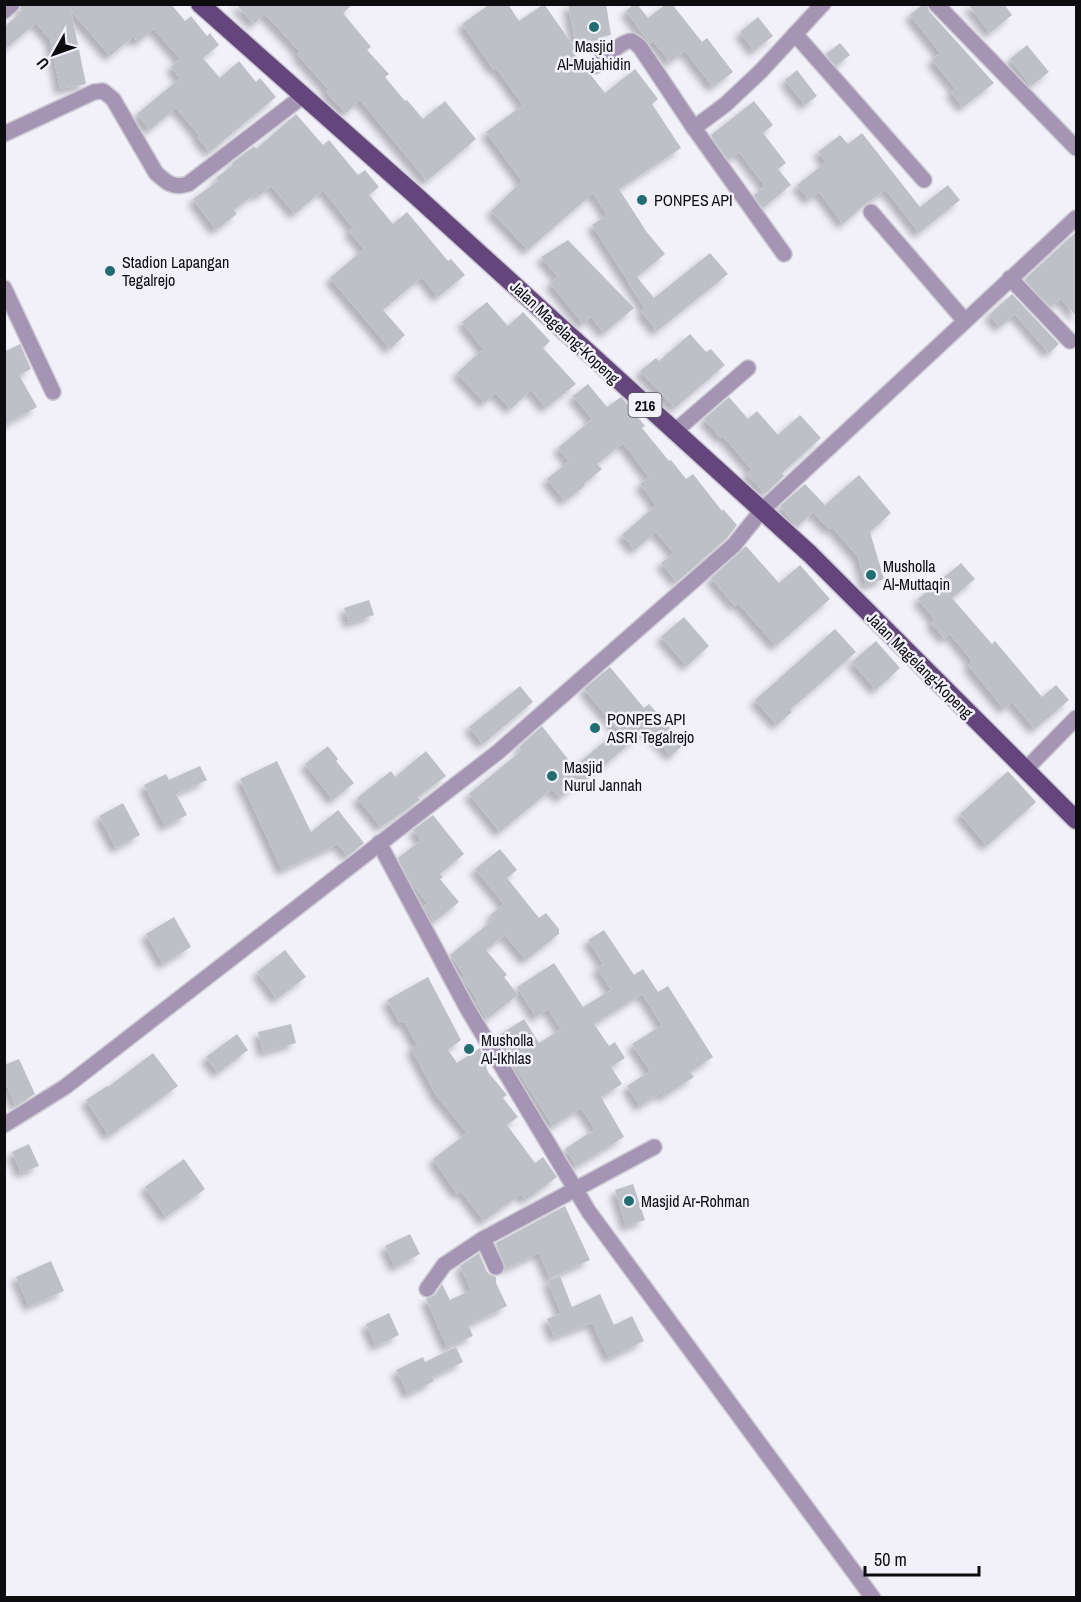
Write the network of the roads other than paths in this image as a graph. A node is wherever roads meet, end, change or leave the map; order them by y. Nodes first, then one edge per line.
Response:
1 (12, 4) edge
2 (200, 4) edge
3 (823, 4) edge
4 (936, 4) edge
5 (4, 11) edge
6 (795, 34) junction
7 (595, 66) dead end
8 (303, 96) junction
9 (694, 128) junction
10 (4, 134) edge
11 (1077, 148) edge
12 (924, 180) dead end
13 (871, 212) dead end
14 (1077, 218) edge
15 (784, 254) dead end
16 (1010, 278) junction
17 (4, 288) edge
18 (965, 321) junction
19 (1070, 341) dead end
20 (748, 368) dead end
21 (53, 392) dead end
22 (674, 432) junction
23 (762, 510) junction
24 (1077, 718) edge
25 (1025, 770) junction
26 (1077, 820) edge
27 (379, 843) junction
28 (4, 1125) edge
29 (654, 1147) dead end
30 (575, 1189) junction
31 (483, 1239) junction
32 (496, 1267) dead end
33 (428, 1289) dead end
34 (873, 1598) edge

1 - 5 street
2 - 8 main road, Jalan Magelang-Kopeng / 216
3 - 6 street
4 - 11 street
6 - 9 street
6 - 12 street
7 - 9 street
8 - 10 street
8 - 22 main road, Jalan Magelang-Kopeng / 216
9 - 15 street
13 - 18 street
14 - 16 street
16 - 18 street
16 - 19 street
17 - 21 street
18 - 23 street
20 - 22 street
22 - 23 main road, Jalan Magelang-Kopeng / 216
23 - 25 main road, Jalan Magelang-Kopeng / 216
23 - 27 street
24 - 25 street
25 - 26 main road, Jalan Magelang-Kopeng / 216
27 - 28 street
27 - 30 street
29 - 30 street
30 - 31 street
30 - 34 street
31 - 32 street
31 - 33 street

